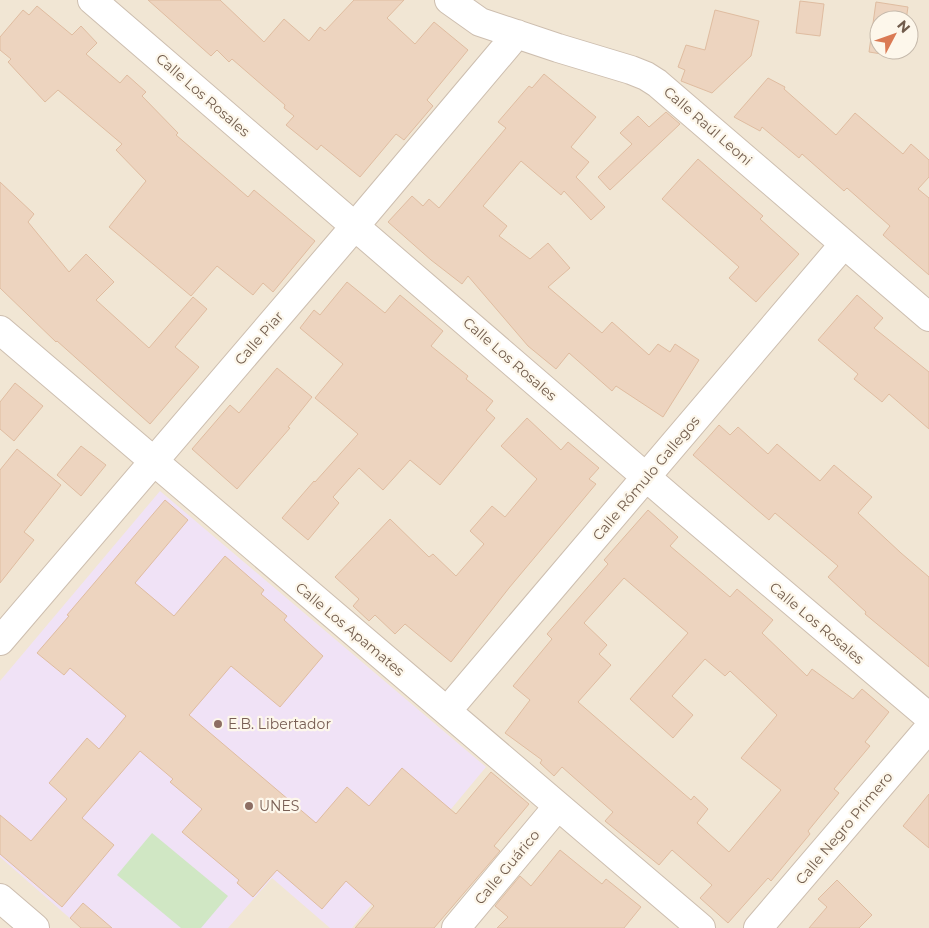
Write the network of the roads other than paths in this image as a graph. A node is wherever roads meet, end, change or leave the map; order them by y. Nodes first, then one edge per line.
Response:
1 (92, 0) edge
2 (449, 0) edge
3 (516, 34) junction
4 (355, 226) junction
5 (844, 244) junction
6 (929, 317) edge
7 (0, 330) edge
8 (153, 461) junction
9 (646, 477) junction
10 (0, 641) edge
11 (447, 711) junction
12 (929, 717) edge
13 (929, 728) edge
14 (558, 806) junction
15 (0, 898) edge
16 (35, 928) edge
17 (456, 928) edge
18 (702, 928) edge
19 (758, 928) edge

1 - 4 street, Calle Los Rosales
2 - 3 street, Calle Raúl Leoni
3 - 4 street, Calle Piar
3 - 5 street, Calle Raúl Leoni
4 - 8 street, Calle Piar
4 - 9 street, Calle Los Rosales
5 - 6 street, Calle Raúl Leoni
5 - 9 street, Calle Rómulo Gallegos
7 - 8 street, Calle Los Apamates
8 - 10 street, Calle Piar
8 - 11 street, Calle Los Apamates
9 - 11 street, Calle Rómulo Gallegos
9 - 12 street, Calle Los Rosales
11 - 14 street, Calle Los Apamates
13 - 19 street, Calle Negro Primero
14 - 17 street, Calle Guárico
14 - 18 street, Calle Los Apamates
15 - 16 street

